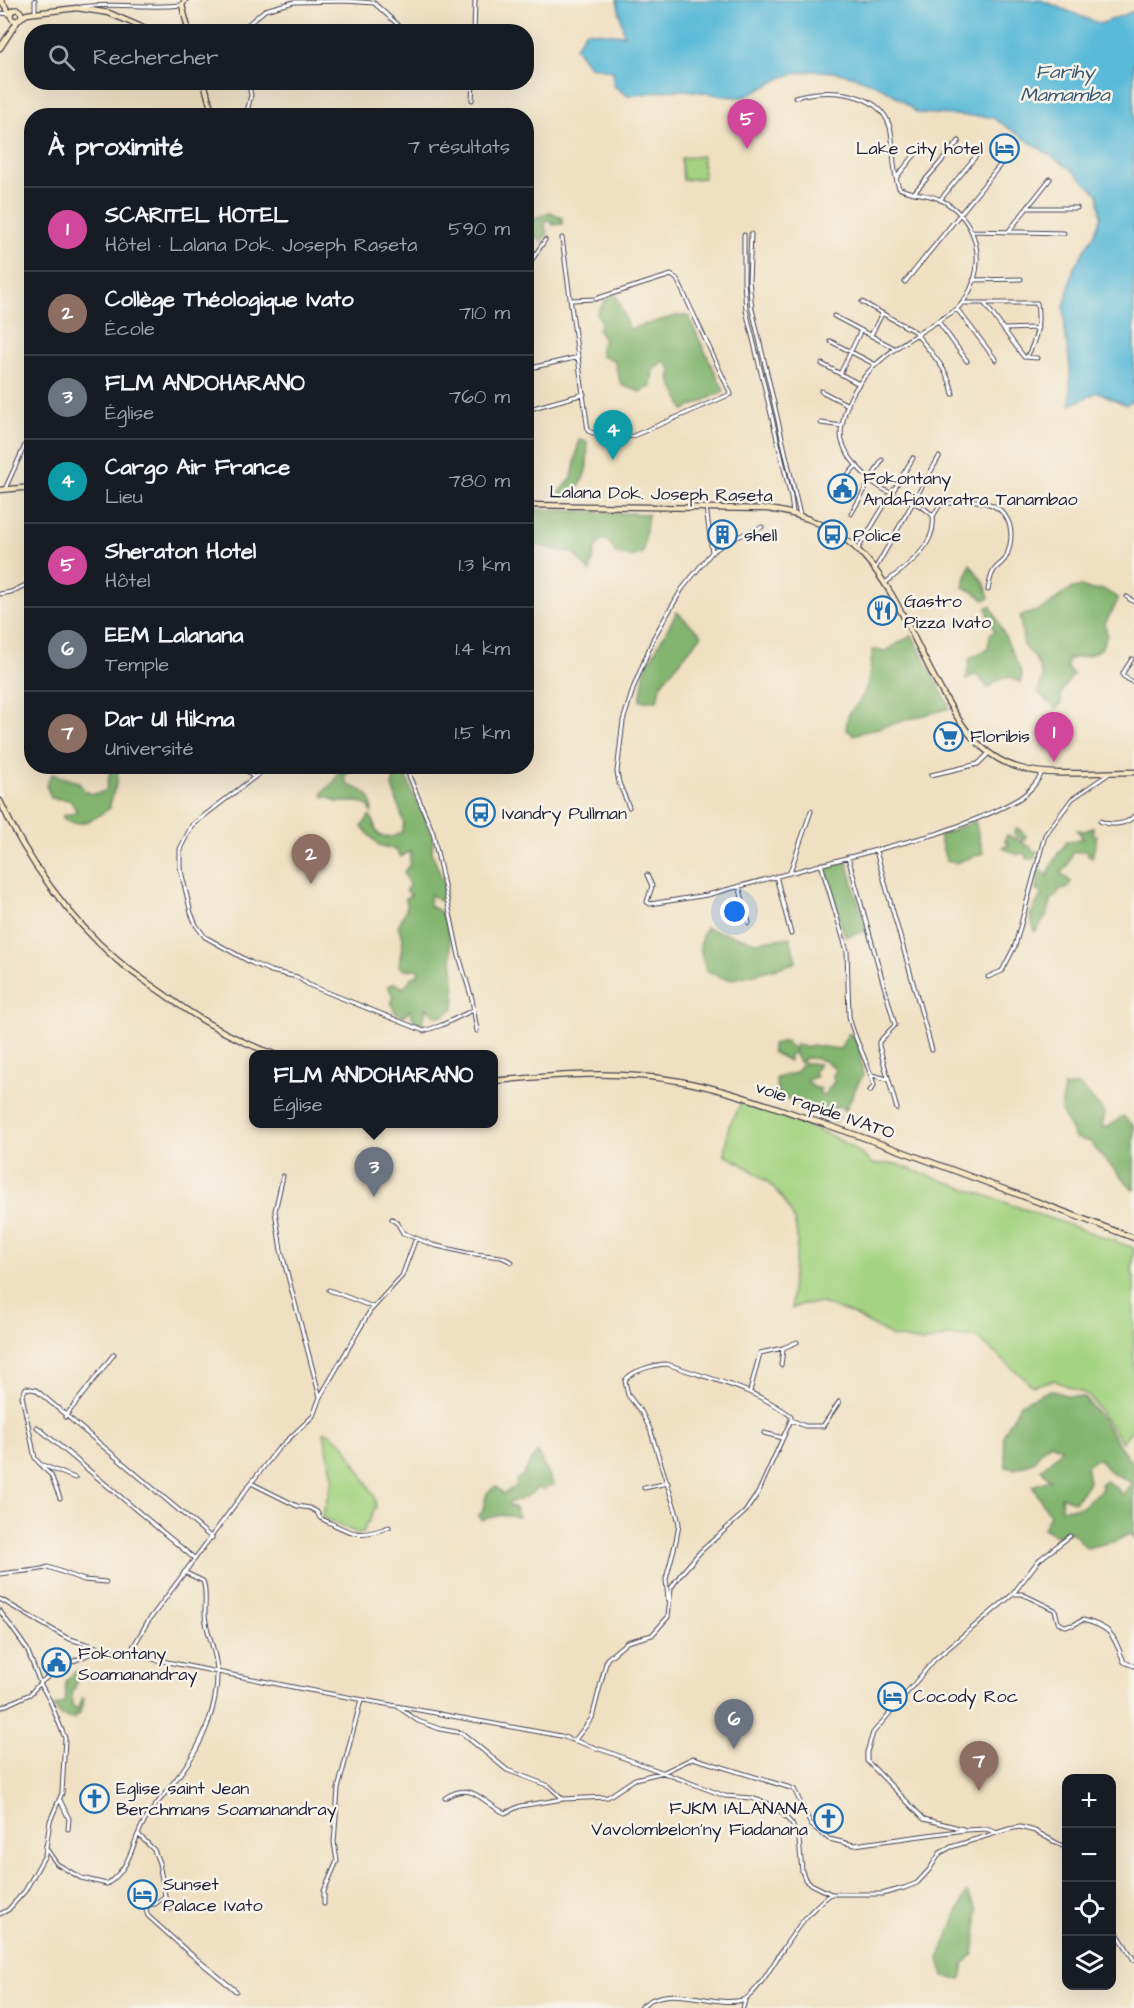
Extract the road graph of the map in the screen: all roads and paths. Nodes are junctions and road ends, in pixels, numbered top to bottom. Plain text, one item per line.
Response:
1 (1, 0) edge
2 (34, 0) edge
3 (171, 0) edge
4 (475, 0) edge
5 (184, 2) edge
6 (374, 2) edge
7 (173, 6) junction
8 (77, 8) junction
9 (17, 11) junction
10 (0, 13) edge
11 (35, 13) junction
12 (27, 14) junction
13 (11, 17) junction
14 (19, 19) junction
15 (135, 24) edge
16 (188, 24) edge
17 (248, 24) edge
18 (397, 24) edge
19 (474, 24) edge
20 (11, 30) junction
21 (0, 48) edge
22 (206, 90) edge
23 (249, 90) edge
24 (473, 90) edge
25 (795, 97) dead end
26 (472, 100) dead end
27 (211, 108) edge
28 (248, 108) edge
29 (959, 141) dead end
30 (981, 150) dead end
31 (925, 151) dead end
32 (1005, 159) dead end
33 (896, 178) junction
34 (1050, 179) dead end
35 (914, 193) junction
36 (940, 200) junction
37 (1027, 208) junction
38 (1077, 208) dead end
39 (959, 215) junction
40 (972, 231) junction
41 (1008, 232) junction
42 (1064, 232) dead end
43 (751, 234) dead end
44 (744, 235) dead end
45 (562, 238) dead end
46 (545, 240) dead end
47 (534, 257) edge
48 (1021, 279) dead end
49 (973, 280) junction
50 (906, 282) dead end
51 (571, 300) junction
52 (862, 302) dead end
53 (964, 303) junction
54 (984, 303) junction
55 (957, 309) junction
56 (882, 314) junction
57 (834, 316) dead end
58 (938, 321) junction
59 (1038, 328) junction
60 (1004, 329) junction
61 (861, 330) junction
62 (918, 334) junction
63 (871, 335) junction
64 (830, 341) dead end
65 (896, 349) junction
66 (850, 352) junction
67 (579, 357) junction
68 (1027, 357) junction
69 (1037, 358) dead end
70 (996, 360) dead end
71 (967, 361) dead end
72 (822, 364) dead end
73 (876, 365) junction
74 (534, 367) edge
75 (840, 374) junction
76 (859, 384) junction
77 (821, 391) dead end
78 (584, 394) junction
79 (953, 394) dead end
80 (848, 405) junction
81 (534, 408) edge
82 (821, 423) dead end
83 (842, 426) junction
84 (24, 446) edge
85 (939, 457) dead end
86 (913, 458) dead end
87 (882, 460) dead end
88 (857, 465) junction
89 (871, 480) junction
90 (840, 482) dead end
91 (24, 488) edge
92 (2, 489) edge
93 (890, 494) junction
94 (913, 503) junction
95 (534, 505) edge
96 (706, 507) junction
97 (793, 513) junction
98 (851, 514) dead end
99 (800, 515) junction
100 (933, 516) junction
101 (762, 528) dead end
102 (858, 549) junction
103 (712, 552) junction
104 (875, 569) junction
105 (885, 583) junction
106 (24, 586) edge
107 (988, 590) dead end
108 (0, 594) edge
109 (1127, 597) dead end
110 (1134, 602) edge
111 (1132, 659) dead end
112 (1134, 683) edge
113 (990, 753) junction
114 (1042, 772) junction
115 (1111, 772) junction
116 (1134, 772) edge
117 (250, 774) edge
118 (259, 774) edge
119 (409, 774) edge
120 (931, 775) dead end
121 (254, 778) junction
122 (0, 801) edge
123 (629, 807) dead end
124 (811, 811) dead end
125 (1134, 816) edge
126 (1100, 820) dead end
127 (876, 850) junction
128 (848, 857) junction
129 (821, 864) junction
130 (790, 872) junction
131 (647, 875) dead end
132 (776, 876) junction
133 (739, 886) junction
134 (749, 923) dead end
135 (791, 934) dead end
136 (988, 977) dead end
137 (473, 1010) junction
138 (477, 1031) dead end
139 (265, 1050) edge
140 (932, 1050) dead end
141 (872, 1075) junction
142 (889, 1079) junction
143 (498, 1081) edge
144 (870, 1091) dead end
145 (897, 1109) dead end
146 (283, 1176) dead end
147 (392, 1219) dead end
148 (416, 1238) junction
149 (1134, 1238) edge
150 (512, 1262) dead end
151 (329, 1290) dead end
152 (373, 1306) junction
153 (797, 1342) dead end
154 (783, 1348) junction
155 (114, 1354) dead end
156 (781, 1365) dead end
157 (750, 1391) junction
158 (320, 1397) junction
159 (839, 1402) dead end
160 (66, 1417) junction
161 (791, 1420) junction
162 (37, 1427) dead end
163 (764, 1433) dead end
164 (783, 1438) junction
165 (40, 1464) junction
166 (75, 1478) dead end
167 (251, 1483) junction
168 (668, 1483) junction
169 (644, 1488) dead end
170 (60, 1498) dead end
171 (389, 1527) dead end
172 (1070, 1536) dead end
173 (212, 1538) junction
174 (195, 1558) junction
175 (184, 1572) junction
176 (0, 1574) edge
177 (106, 1582) dead end
178 (1012, 1594) junction
179 (0, 1599) edge
180 (668, 1599) junction
181 (0, 1611) edge
182 (102, 1649) junction
183 (129, 1654) junction
184 (1134, 1666) edge
185 (217, 1671) junction
186 (40, 1683) junction
187 (361, 1699) junction
188 (395, 1705) junction
189 (0, 1708) edge
190 (574, 1740) junction
191 (664, 1772) junction
192 (445, 1798) dead end
193 (563, 1799) junction
194 (60, 1800) junction
195 (68, 1828) dead end
196 (965, 1830) junction
197 (996, 1833) junction
198 (139, 1835) junction
199 (1062, 1846) edge
200 (45, 1847) junction
201 (831, 1894) junction
202 (165, 1896) junction
203 (324, 1904) dead end
204 (171, 1909) dead end
205 (0, 1914) edge
206 (1116, 1931) edge
207 (1134, 1960) edge
208 (236, 1991) dead end
209 (745, 2000) junction
210 (640, 2008) edge
211 (743, 2008) edge

1 - 9 main road
1 - 13 main road
2 - 11 street
3 - 7 street
4 - 19 street
5 - 7 street
5 - 16 main road
6 - 17 street
6 - 18 street
7 - 8 street
8 - 11 main road
8 - 15 main road
9 - 12 main road
9 - 13 main road
9 - 14 main road
10 - 13 street
11 - 12 main road
12 - 14 main road
13 - 14 main road
13 - 20 main road
14 - 20 main road
20 - 21 main road
22 - 27 main road
23 - 28 street
24 - 26 street
25 - 33 street
29 - 35 street
30 - 36 street
31 - 33 street
32 - 39 street
33 - 35 street
34 - 37 street
35 - 36 street
36 - 39 street
37 - 38 street
37 - 41 street
39 - 40 street
39 - 50 street
40 - 41 street
40 - 49 street
41 - 42 street
43 - 99 street
44 - 97 street
45 - 51 street
46 - 47 street
48 - 49 street
49 - 53 street
51 - 67 street
51 - 78 street
52 - 56 street
53 - 54 street
53 - 55 street
54 - 59 street
54 - 60 street
55 - 58 street
55 - 70 street
56 - 62 street
56 - 63 street
57 - 61 street
58 - 62 street
58 - 71 street
59 - 60 street
59 - 68 street
60 - 68 street
61 - 63 street
61 - 66 street
62 - 65 street
62 - 79 street
63 - 65 street
64 - 66 street
65 - 73 street
66 - 73 street
66 - 75 street
67 - 74 street
67 - 78 street
68 - 69 street
72 - 75 street
73 - 76 street
75 - 76 street
76 - 80 street
77 - 80 street
78 - 81 street
80 - 83 street
82 - 83 street
83 - 88 street
84 - 92 street
85 - 94 street
86 - 93 street
87 - 89 street
88 - 89 street
88 - 90 street
89 - 93 street
89 - 98 street
91 - 92 main road
93 - 94 street
93 - 102 street
94 - 100 street
94 - 104 street
95 - 96 main road, Lalana Dok. Joseph Raseta
96 - 97 main road, Lalana Dok. Joseph Raseta
96 - 103 street
97 - 99 main road, Lalana Dok. Joseph Raseta
99 - 102 main road, Lalana Dok. Joseph Raseta
100 - 105 street
100 - 107 street
101 - 103 street
102 - 104 main road, Lalana Dok. Joseph Raseta
103 - 123 street
104 - 105 main road, Lalana Dok. Joseph Raseta
105 - 113 main road, Lalana Dok. Joseph Raseta
106 - 108 street
109 - 110 street
111 - 112 street
113 - 114 main road, Lalana Dok. Joseph Raseta
113 - 120 street
114 - 115 main road, Lalana Dok. Joseph Raseta
114 - 127 street
115 - 116 main road, Lalana Dok. Joseph Raseta
115 - 136 street
117 - 121 street
118 - 121 street
119 - 137 street
121 - 137 street
122 - 139 main road
124 - 130 street
125 - 126 street
127 - 128 street
127 - 140 street
128 - 129 street
128 - 142 street
129 - 130 street
129 - 141 street
130 - 132 street
131 - 133 street
132 - 133 street
132 - 135 street
133 - 134 street
137 - 138 street
141 - 142 street
141 - 144 street
142 - 145 street
143 - 149 main road, voie rapide IVATO
146 - 158 street
147 - 148 street
148 - 150 street
148 - 152 street
151 - 152 street
152 - 158 street
153 - 154 street
154 - 156 street
154 - 157 street
155 - 160 street
157 - 161 street
157 - 168 street
158 - 167 street
159 - 161 street
160 - 165 street
160 - 173 street
161 - 164 street
162 - 174 street
163 - 164 street
164 - 180 street
165 - 166 street
165 - 170 street
167 - 171 street
167 - 173 street
168 - 169 street
168 - 180 street
172 - 178 street
173 - 174 street
174 - 175 street
175 - 183 street
175 - 185 street
176 - 177 street
178 - 184 street
178 - 196 street
179 - 182 street
180 - 190 street
181 - 186 street
182 - 183 street
182 - 186 street
183 - 185 street
185 - 187 street
185 - 198 street
186 - 189 street
186 - 194 street
187 - 188 street
187 - 203 street
188 - 190 street
188 - 193 street
190 - 191 street
191 - 193 street
191 - 196 street
191 - 201 street
192 - 193 street
194 - 195 street
194 - 200 street
196 - 197 street
197 - 199 street
197 - 201 street
198 - 200 street
198 - 202 street
200 - 205 street
201 - 209 street
202 - 204 street
202 - 208 street
206 - 207 street
209 - 210 street
209 - 211 street

